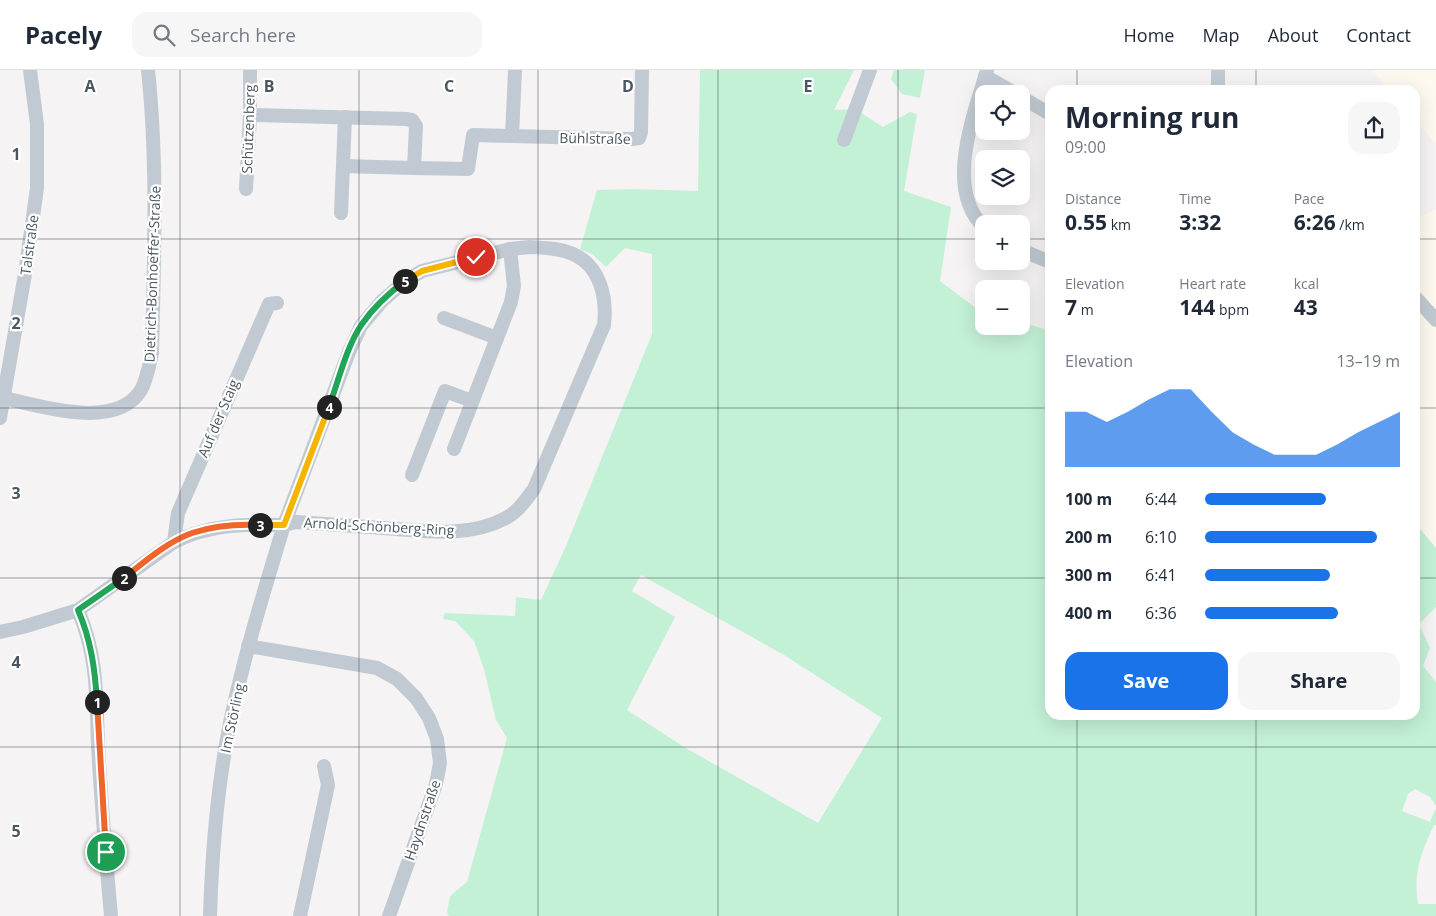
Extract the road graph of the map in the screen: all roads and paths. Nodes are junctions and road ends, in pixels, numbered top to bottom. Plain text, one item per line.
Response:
1 (30, 70) edge
2 (148, 70) edge
3 (250, 70) edge
4 (515, 70) edge
5 (642, 70) edge
6 (870, 70) edge
7 (1218, 70) edge
8 (986, 73) edge
9 (1003, 85) edge
10 (1218, 85) edge
11 (1030, 102) edge
12 (1045, 111) edge
13 (250, 115) junction
14 (345, 117) junction
15 (512, 136) junction
16 (844, 140) dead end
17 (343, 166) junction
18 (414, 168) junction
19 (246, 188) dead end
20 (340, 213) dead end
21 (975, 216) edge
22 (510, 249) junction
23 (1030, 254) edge
24 (1045, 260) edge
25 (1420, 302) edge
26 (277, 303) dead end
27 (444, 318) dead end
28 (1436, 320) edge
29 (497, 338) junction
30 (4, 398) junction
31 (472, 401) junction
32 (0, 418) edge
33 (454, 448) dead end
34 (412, 475) dead end
35 (284, 525) junction
36 (174, 542) junction
37 (78, 610) junction
38 (0, 632) edge
39 (248, 646) junction
40 (324, 766) dead end
41 (111, 916) edge
42 (210, 916) edge
43 (300, 916) edge
44 (389, 916) edge

1 - 30 street, Talstraße
2 - 30 street, Dietrich-Bonhoeffer-Straße
3 - 13 street, Schützenberg
4 - 15 street
5 - 15 street, Bühlstraße
6 - 16 street
7 - 10 street
8 - 9 street
8 - 21 street
11 - 12 street
13 - 14 street
13 - 19 street, Schützenberg
14 - 17 street
14 - 18 street
15 - 18 street, Bühlstraße
17 - 18 street
17 - 20 street
22 - 29 street
22 - 35 street, Arnold-Schönberg-Ring
22 - 35 street, Arnold-Schönberg-Ring
23 - 24 street
25 - 28 street
26 - 36 street, Auf der Staig
27 - 29 street
29 - 31 street
30 - 32 street, Talstraße
31 - 33 street
31 - 34 street
35 - 36 street
35 - 39 street, Im Störling
36 - 37 street
37 - 38 street
37 - 41 street
39 - 42 street, Im Störling
39 - 44 street, Haydnstraße
40 - 43 street

